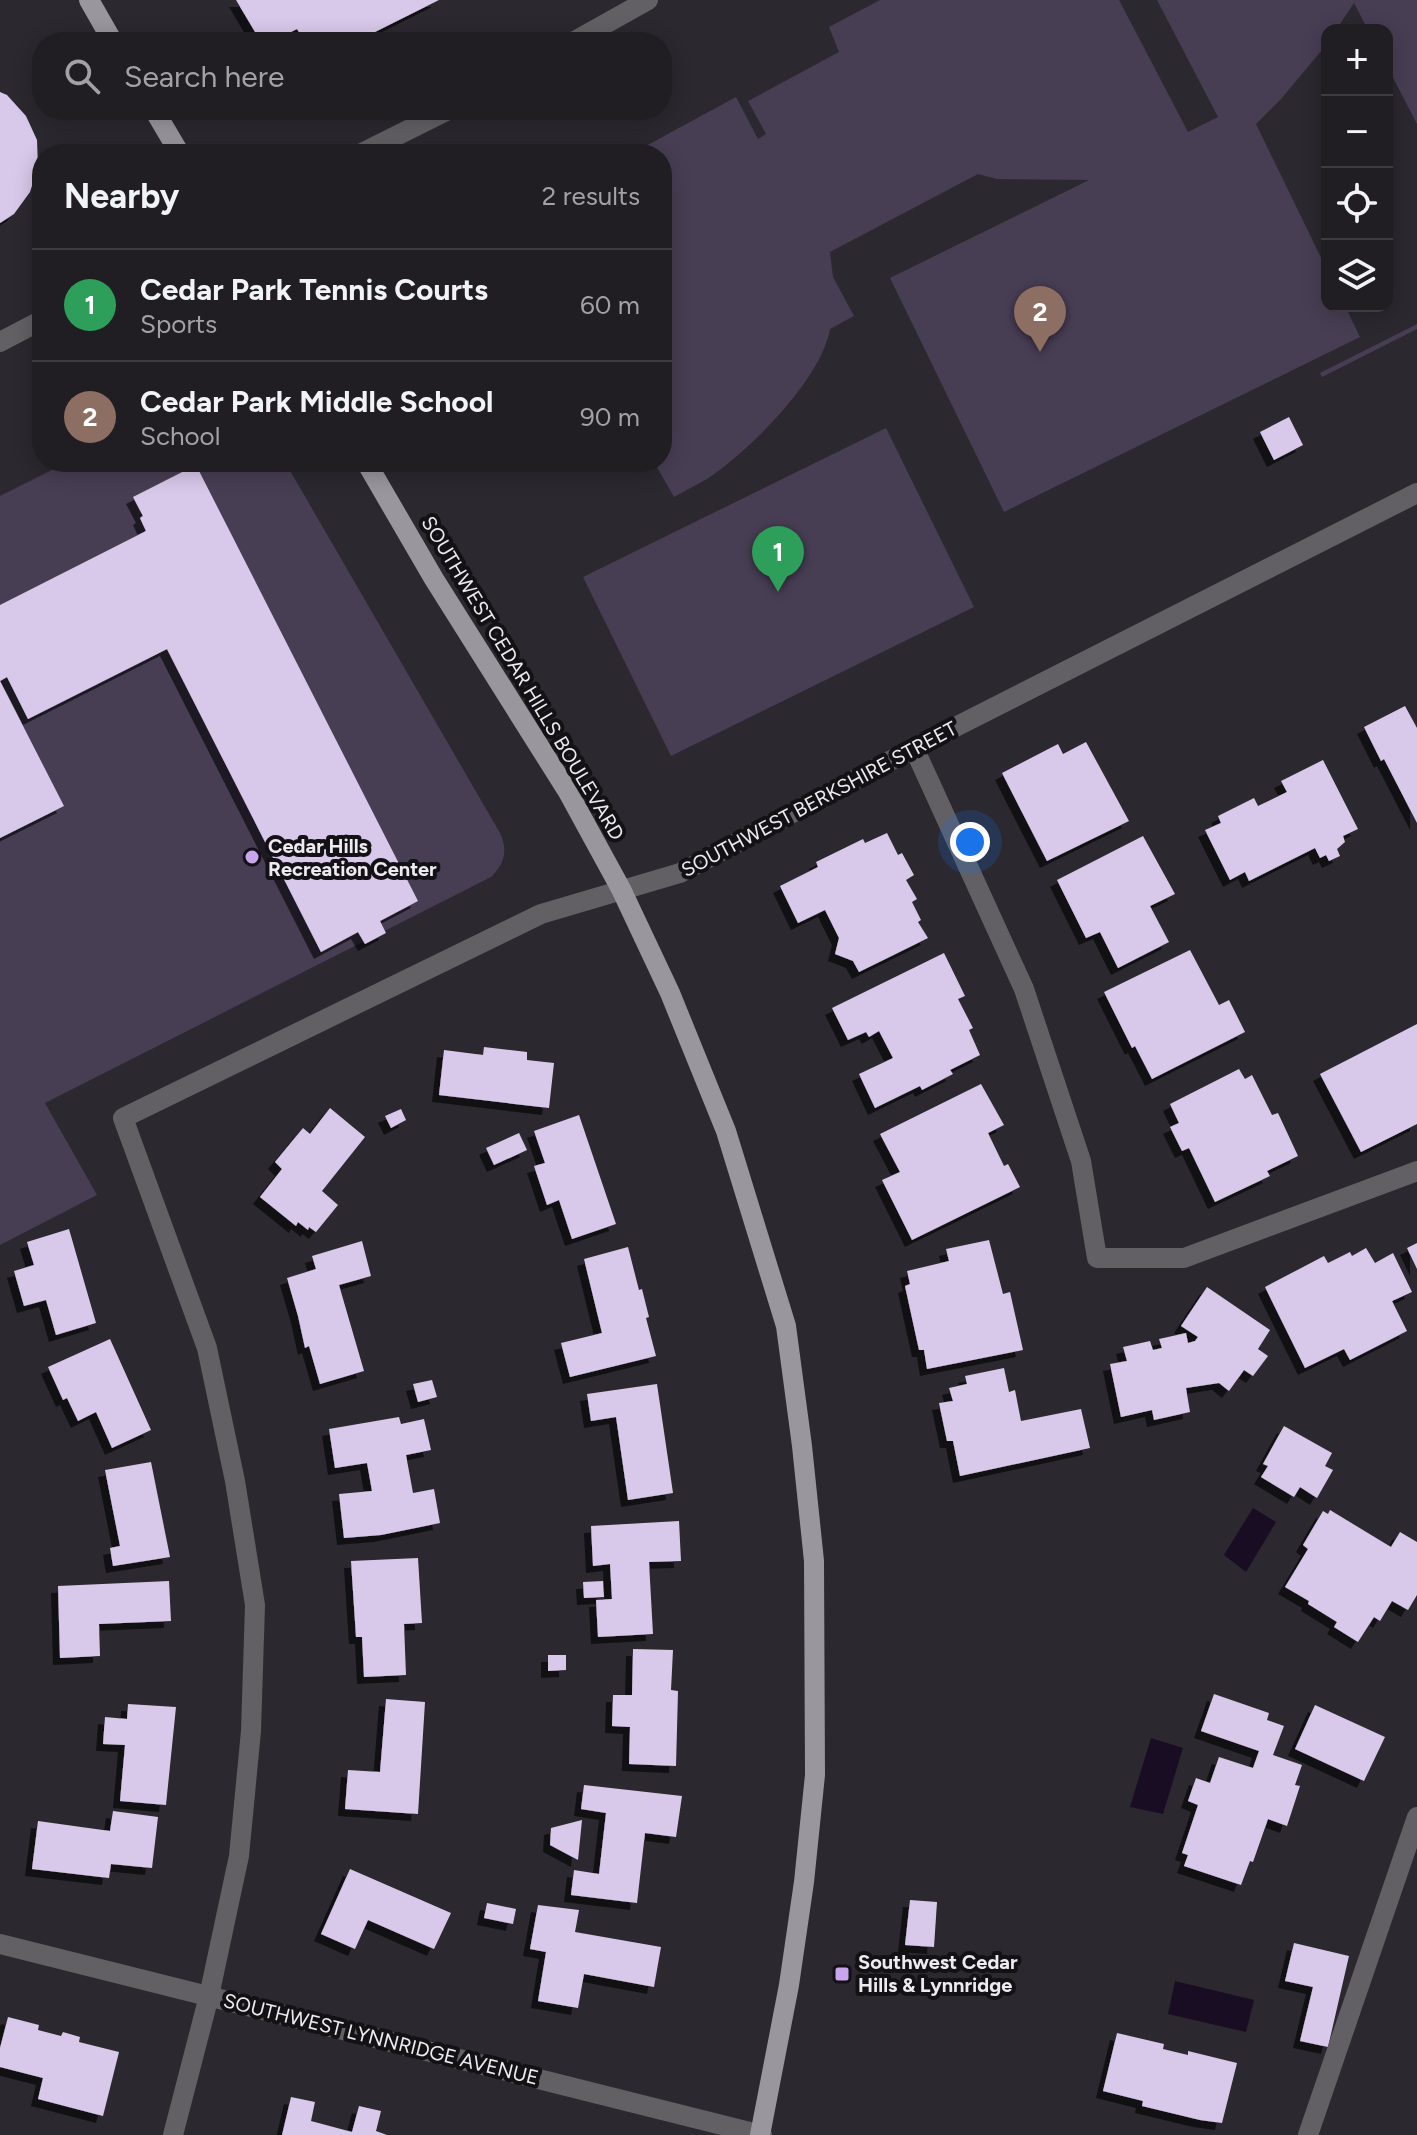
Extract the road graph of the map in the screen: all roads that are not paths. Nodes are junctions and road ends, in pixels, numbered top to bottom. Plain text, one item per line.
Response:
1 (89, 0) edge
2 (648, 0) edge
3 (107, 32) edge
4 (591, 32) edge
5 (160, 120) edge
6 (428, 120) edge
7 (174, 144) edge
8 (380, 144) edge
9 (32, 325) edge
10 (0, 342) edge
11 (372, 472) edge
12 (1417, 493) edge
13 (914, 748) junction
14 (621, 889) junction
15 (1417, 1171) edge
16 (1417, 1817) edge
17 (0, 1944) edge
18 (209, 1996) junction
19 (173, 2135) edge
20 (761, 2135) edge
21 (1308, 2135) edge

1 - 3 main road
2 - 4 street
5 - 7 main road
6 - 8 street
9 - 10 street
11 - 14 main road, SOUTHWEST CEDAR HILLS BOULEVARD
12 - 13 street, SOUTHWEST BERKSHIRE STREET
13 - 14 street, SOUTHWEST BERKSHIRE STREET
13 - 15 street
14 - 18 street, SOUTHWEST BERKSHIRE STREET
14 - 20 main road, SOUTHWEST CEDAR HILLS BOULEVARD
16 - 21 street
17 - 18 street, SOUTHWEST LYNNRIDGE AVENUE
18 - 19 street
18 - 20 street, SOUTHWEST LYNNRIDGE AVENUE

